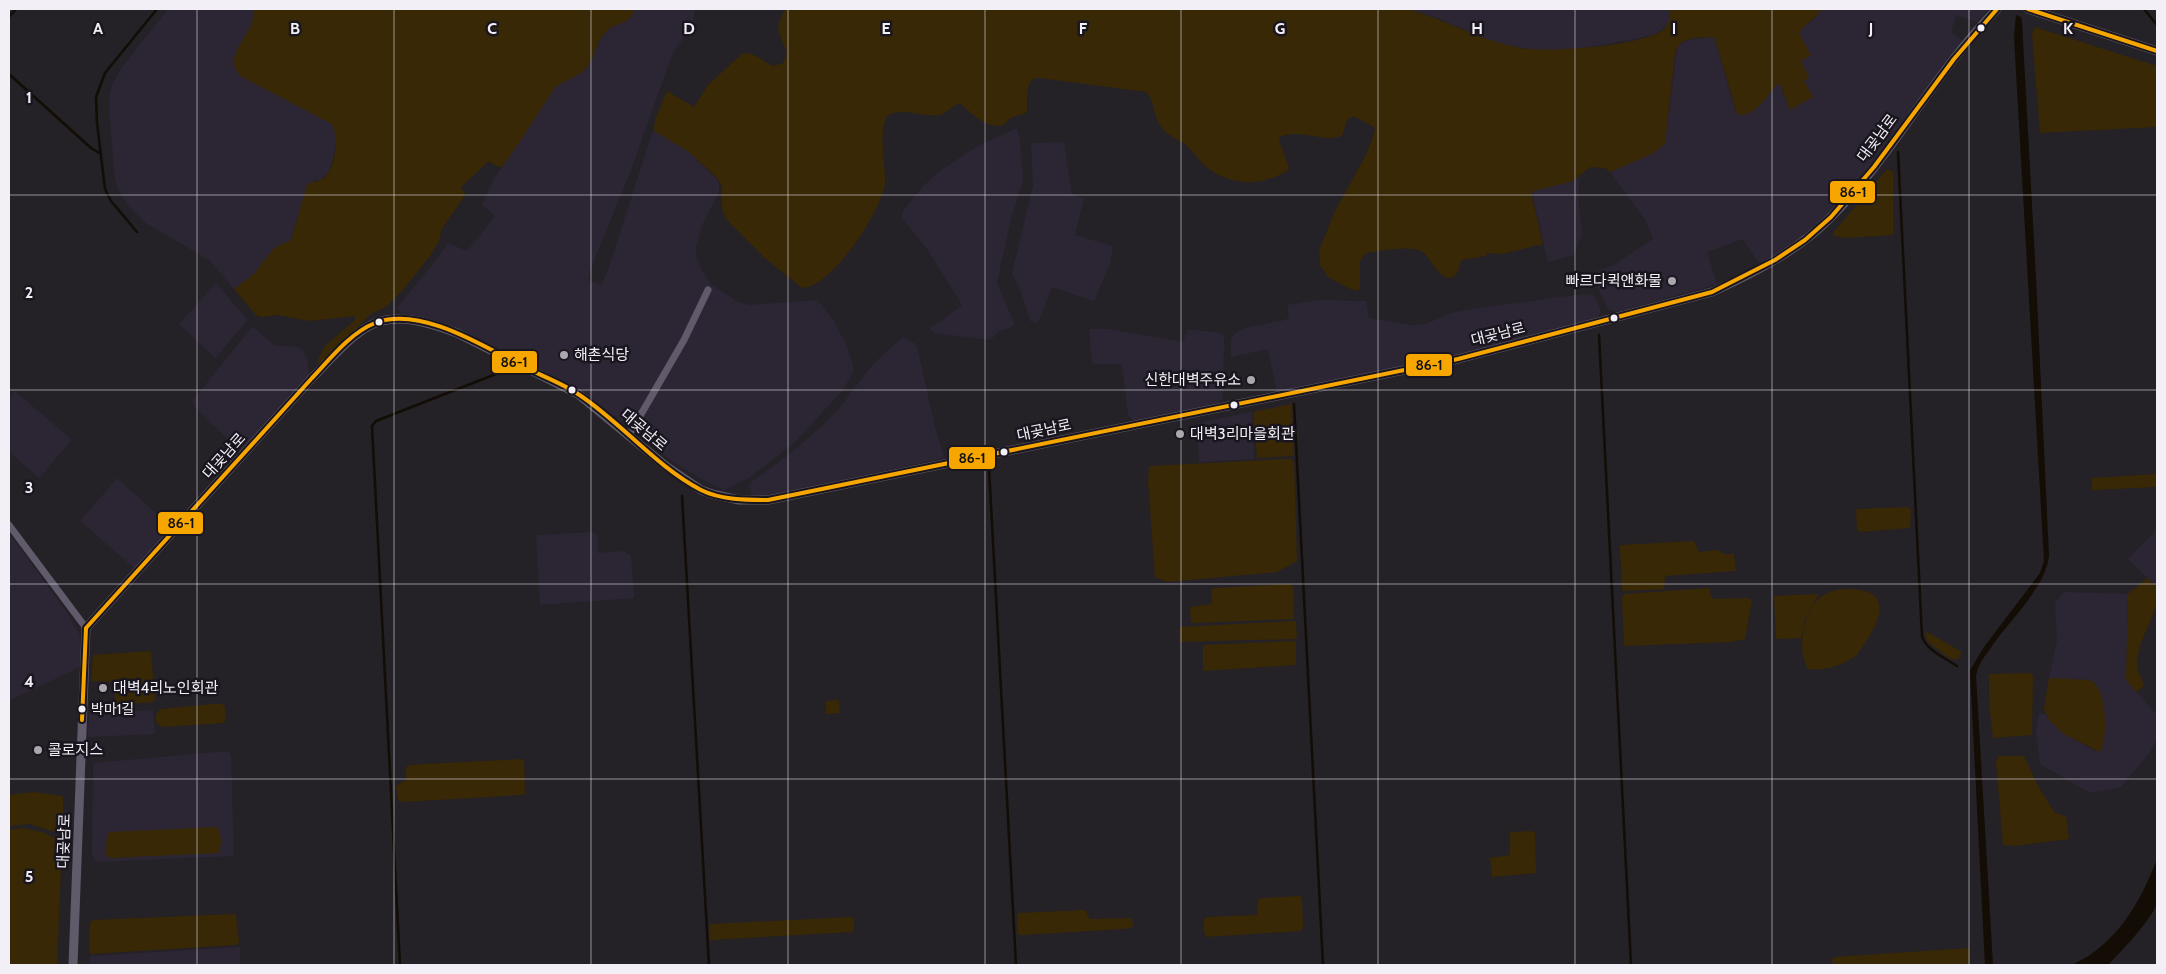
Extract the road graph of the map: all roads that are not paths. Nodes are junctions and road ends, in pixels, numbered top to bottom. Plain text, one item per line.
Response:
1 (1997, 9) edge
2 (2028, 9) edge
3 (2157, 52) edge
4 (708, 290) dead end
5 (629, 435) junction
6 (9, 525) edge
7 (86, 628) junction
8 (73, 965) edge

1 - 5 street, 대곶남로
2 - 3 street
4 - 5 street
5 - 7 street, 대곶남로
6 - 7 street
7 - 8 street, 대곶남로

